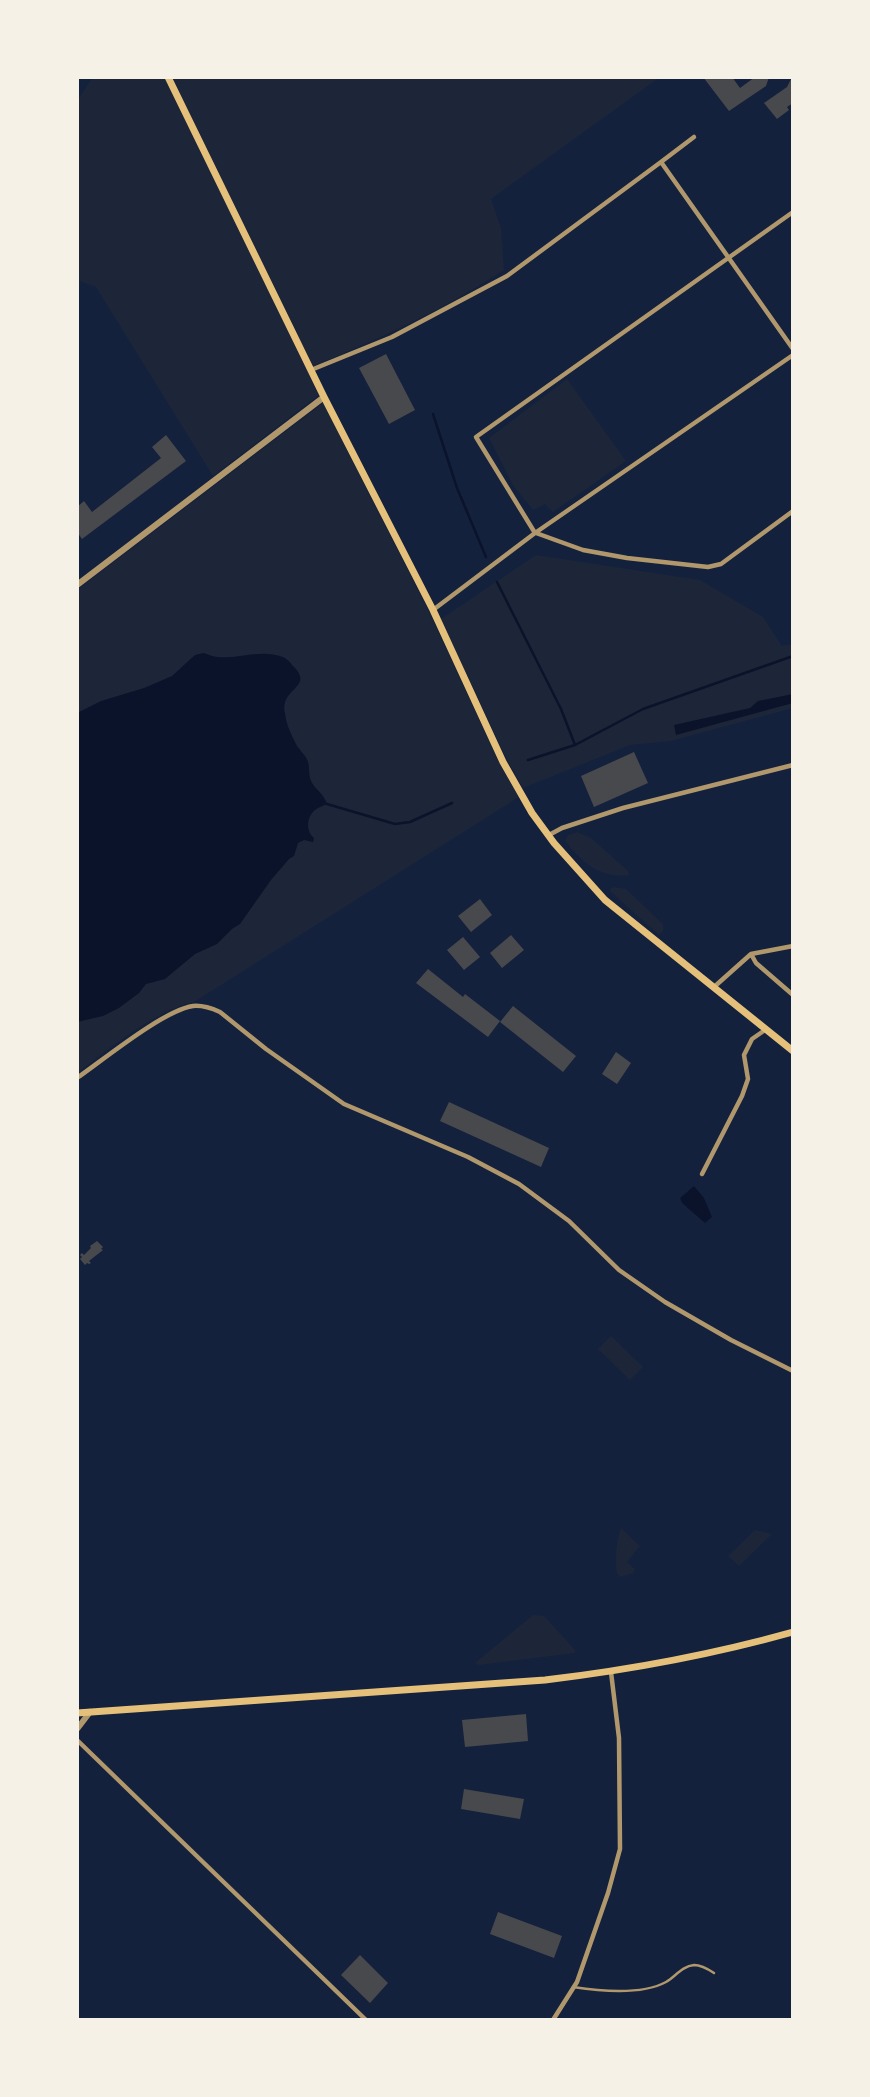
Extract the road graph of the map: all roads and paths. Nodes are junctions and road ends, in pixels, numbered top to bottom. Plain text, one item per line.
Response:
1 (168, 77) edge
2 (694, 137) dead end
3 (662, 162) junction
4 (793, 212) edge
5 (728, 258) junction
6 (793, 349) edge
7 (793, 355) edge
8 (311, 370) junction
9 (324, 397) junction
10 (793, 511) edge
11 (535, 533) junction
12 (77, 585) edge
13 (433, 610) junction
14 (793, 765) edge
15 (549, 835) junction
16 (793, 946) edge
17 (751, 954) junction
18 (714, 988) junction
19 (793, 995) edge
20 (765, 1030) junction
21 (793, 1051) edge
22 (77, 1078) edge
23 (702, 1174) dead end
24 (793, 1371) edge
25 (793, 1632) edge
26 (611, 1672) junction
27 (90, 1712) junction
28 (77, 1713) edge
29 (77, 1729) edge
30 (77, 1740) edge
31 (714, 1973) dead end
32 (573, 1987) junction
33 (366, 2020) edge
34 (553, 2020) edge

1 - 8 main road
2 - 3 street
3 - 5 street
3 - 8 street
4 - 5 street
5 - 6 street
5 - 11 street
7 - 11 street
8 - 9 main road
9 - 12 street
9 - 13 main road
10 - 11 street
11 - 13 street
13 - 15 main road
14 - 15 street
15 - 18 main road
16 - 17 street
17 - 18 street
17 - 19 street
18 - 20 main road
20 - 21 main road
20 - 23 street
22 - 24 street
25 - 26 main road
26 - 27 main road
26 - 32 street
27 - 28 main road
27 - 29 street
30 - 33 street
31 - 32 lane
32 - 34 street

